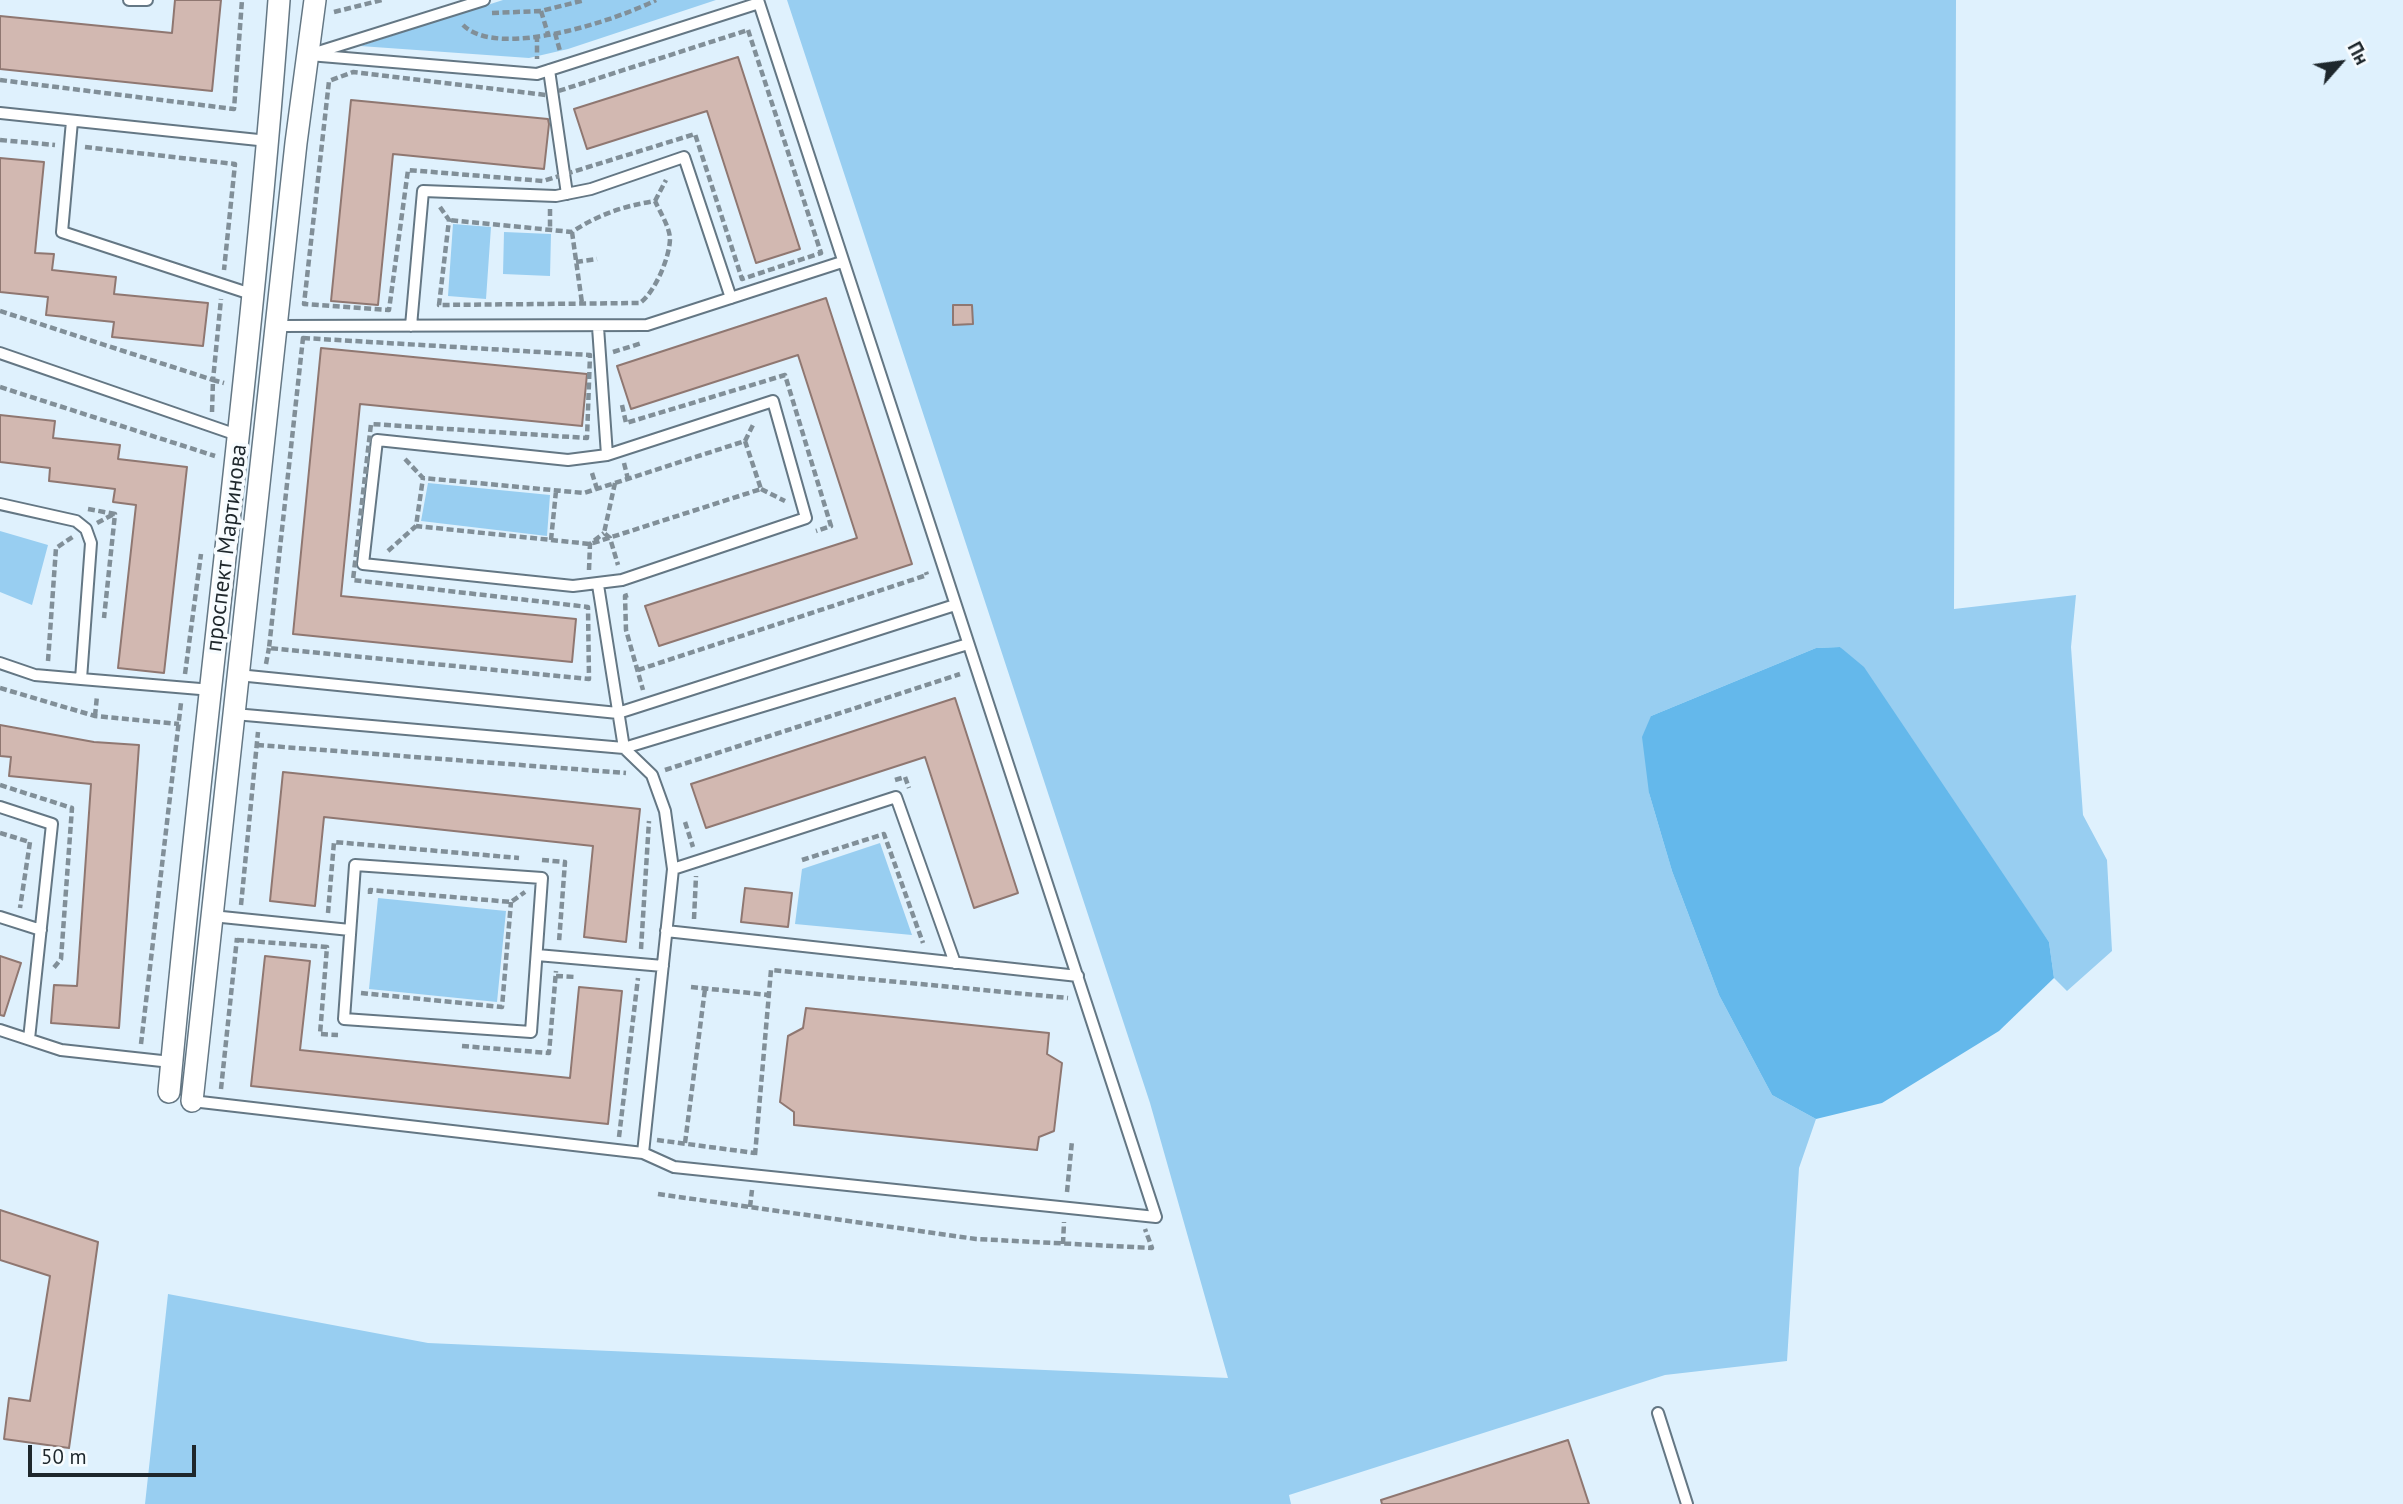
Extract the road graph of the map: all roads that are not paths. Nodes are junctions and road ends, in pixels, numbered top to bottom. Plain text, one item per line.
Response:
1 (129, 0) edge
2 (147, 0) edge
3 (279, 0) edge
4 (484, 0) edge
5 (759, 1) edge
6 (325, 4) edge
7 (309, 55) junction
8 (549, 70) junction
9 (0, 113) edge
10 (72, 121) junction
11 (268, 141) junction
12 (296, 143) junction
13 (567, 194) junction
14 (842, 262) junction
15 (254, 295) junction
16 (731, 298) junction
17 (278, 326) junction
18 (411, 326) junction
19 (598, 327) junction
20 (0, 353) edge
21 (240, 436) junction
22 (265, 444) junction
23 (607, 455) junction
24 (0, 504) edge
25 (593, 585) junction
26 (955, 605) junction
27 (968, 644) junction
28 (0, 663) edge
29 (81, 679) junction
30 (212, 690) junction
31 (236, 694) junction
32 (618, 713) junction
33 (624, 748) junction
34 (0, 807) edge
35 (673, 869) junction
36 (212, 916) junction
37 (0, 917) edge
38 (41, 930) junction
39 (350, 930) junction
40 (666, 931) junction
41 (537, 955) junction
42 (955, 963) junction
43 (663, 966) junction
44 (1078, 976) junction
45 (0, 1030) edge
46 (29, 1040) junction
47 (171, 1062) junction
48 (169, 1092) dead end
49 (192, 1101) joint
50 (643, 1153) junction
51 (1658, 1413) dead end
52 (1687, 1504) edge

1 - 2 lane
3 - 11 street, проспект Мартинова
4 - 7 lane
5 - 8 lane
5 - 14 lane
6 - 7 street, проспект Мартинова
7 - 8 lane
7 - 12 street, проспект Мартинова
8 - 13 lane
9 - 10 lane
10 - 11 lane
10 - 15 lane
11 - 12 street
11 - 15 street, проспект Мартинова
12 - 17 street, проспект Мартинова
13 - 16 lane
13 - 18 lane
14 - 16 lane
14 - 26 lane
15 - 21 street, проспект Мартинова
16 - 19 lane
17 - 18 lane
17 - 22 street, проспект Мартинова
18 - 19 lane
19 - 23 lane
20 - 21 lane
21 - 22 street
21 - 30 street, проспект Мартинова
22 - 31 street, проспект Мартинова
23 - 25 lane
23 - 25 lane
24 - 29 lane
25 - 32 lane
26 - 27 lane
26 - 32 lane
27 - 33 lane
27 - 44 lane
28 - 29 lane
29 - 30 lane
30 - 31 street
30 - 47 street, проспект Мартинова
31 - 32 lane
31 - 33 lane
31 - 36 street, проспект Мартинова
32 - 33 lane
33 - 35 lane
34 - 38 lane
35 - 40 lane
35 - 42 lane
36 - 39 lane
36 - 49 street, проспект Мартинова
37 - 38 lane
38 - 46 lane
39 - 41 lane
39 - 41 lane
40 - 42 lane
40 - 43 lane
41 - 43 lane
42 - 44 lane
43 - 50 lane
44 - 50 lane
45 - 46 lane
46 - 47 lane
47 - 48 street, проспект Мартинова
49 - 50 lane
51 - 52 lane

